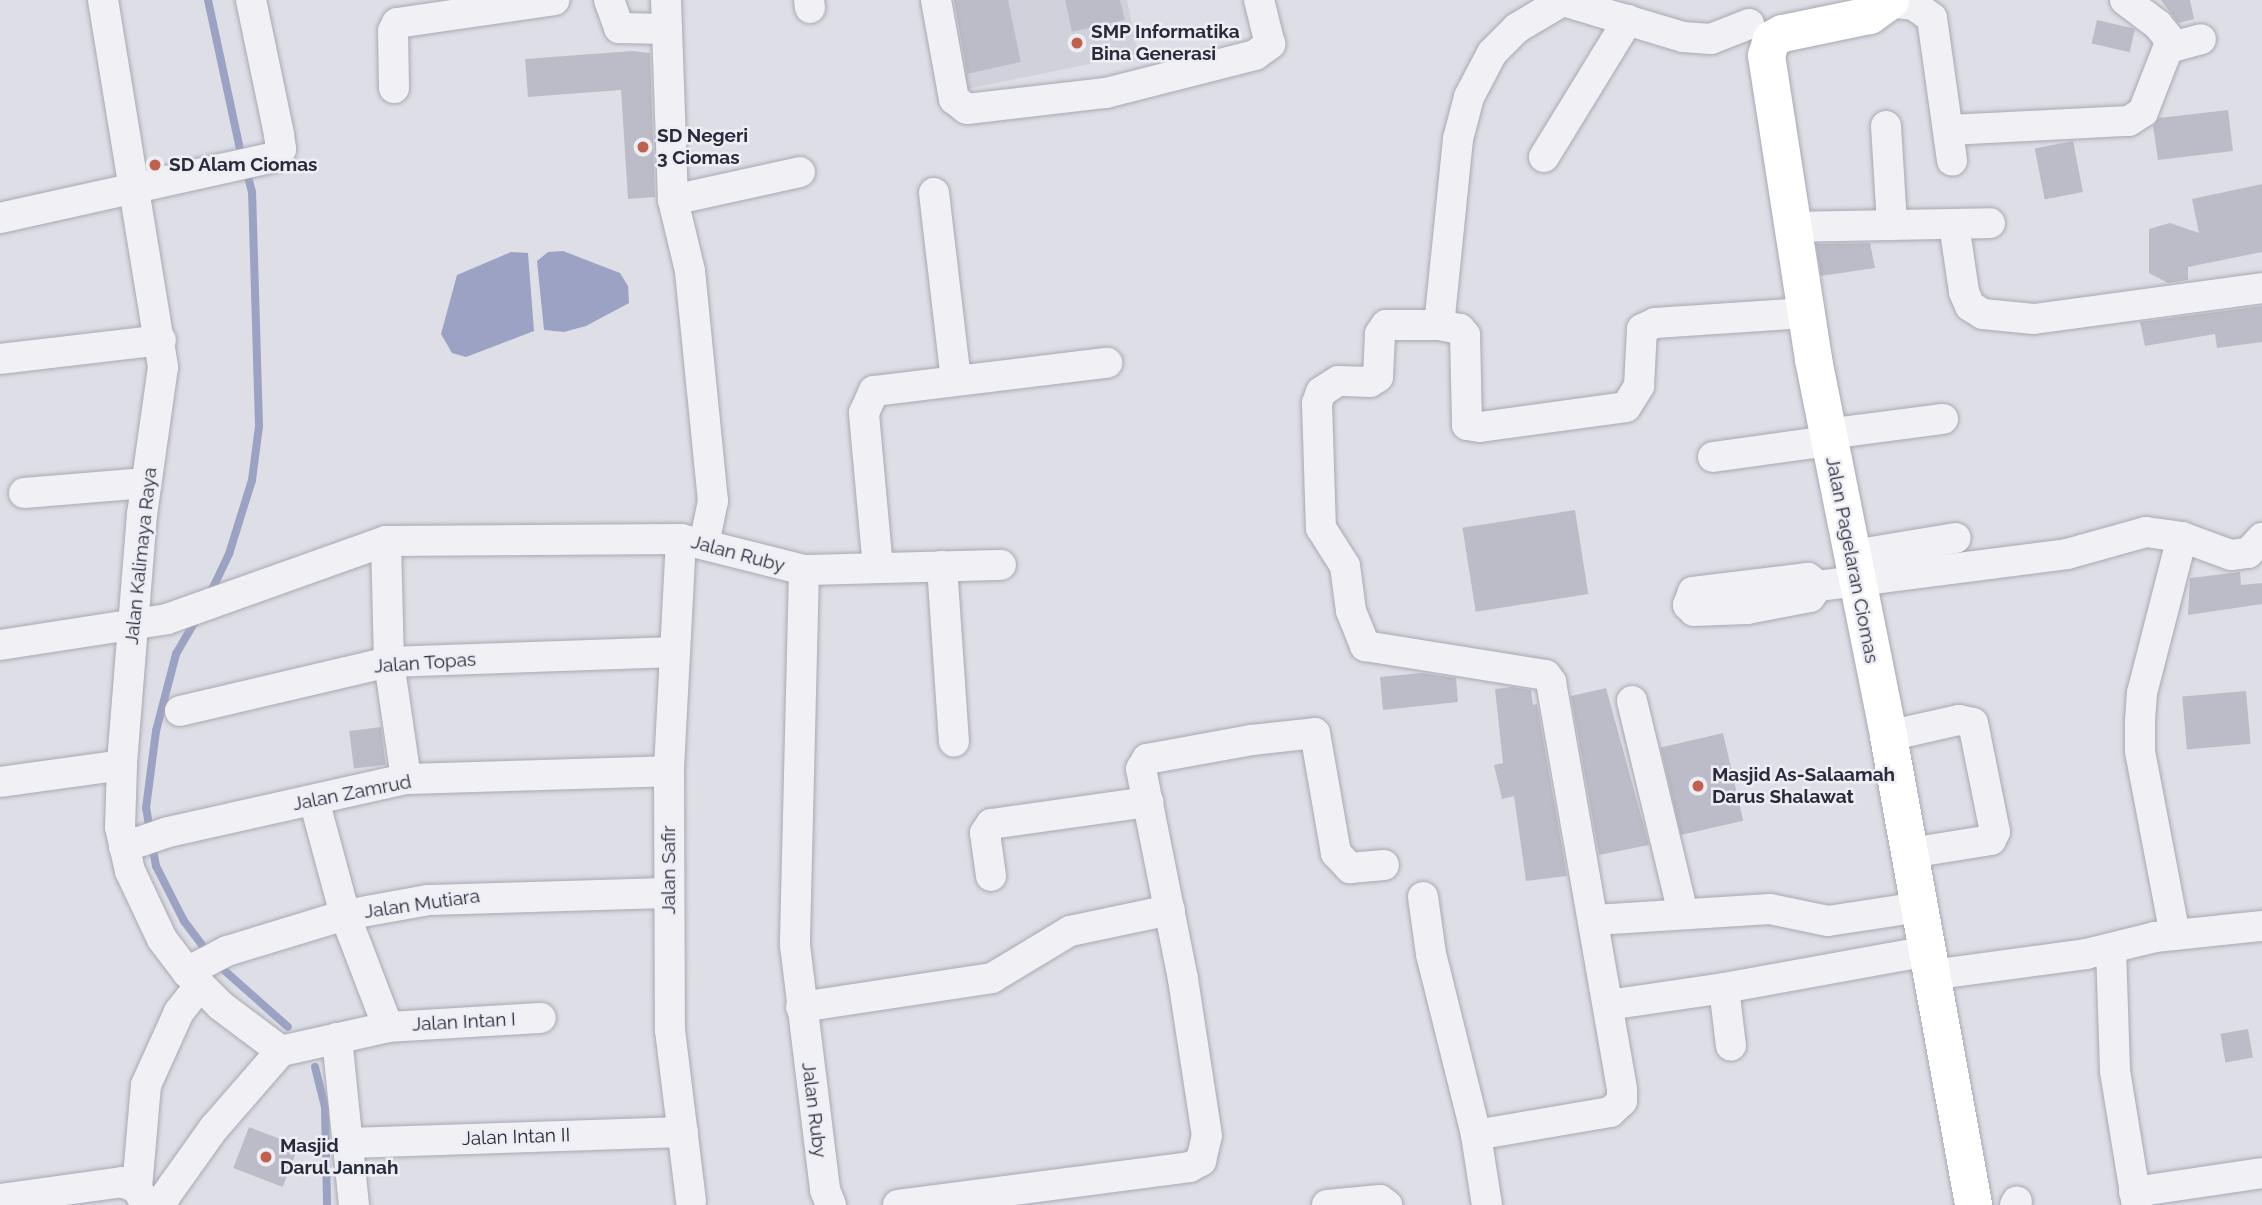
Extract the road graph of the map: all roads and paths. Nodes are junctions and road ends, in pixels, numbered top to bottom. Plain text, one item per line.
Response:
1 (103, 0) edge
2 (251, 0) edge
3 (554, 0) edge
4 (609, 0) edge
5 (936, 0) edge
6 (1259, 0) edge
7 (2125, 0) edge
8 (1563, 1) edge
9 (1889, 1) edge
10 (1831, 10) edge
11 (666, 14) edge
12 (1628, 20) junction
13 (1755, 21) edge
14 (394, 88) dead end
15 (1886, 126) dead end
16 (1950, 130) junction
17 (1544, 157) dead end
18 (1952, 161) dead end
19 (800, 172) dead end
20 (133, 188) junction
21 (934, 193) dead end
22 (673, 200) junction
23 (0, 218) edge
24 (1990, 223) dead end
25 (1954, 224) junction
26 (1892, 225) junction
27 (1790, 227) junction
28 (2262, 288) edge
29 (1806, 313) junction
30 (1439, 325) junction
31 (161, 340) junction
32 (0, 359) edge
33 (1107, 363) dead end
34 (956, 380) junction
35 (1943, 419) dead end
36 (1828, 438) junction
37 (1713, 457) dead end
38 (146, 483) junction
39 (23, 493) dead end
40 (2182, 537) junction
41 (1956, 538) dead end
42 (2262, 538) edge
43 (386, 541) junction
44 (692, 541) junction
45 (1001, 565) dead end
46 (942, 566) junction
47 (1855, 567) junction
48 (877, 568) junction
49 (804, 570) junction
50 (1818, 586) dead end
51 (132, 627) junction
52 (0, 645) edge
53 (675, 652) junction
54 (389, 662) junction
55 (1632, 701) dead end
56 (180, 711) dead end
57 (1888, 736) junction
58 (954, 742) dead end
59 (122, 765) junction
60 (669, 771) junction
61 (406, 779) junction
62 (0, 782) edge
63 (314, 800) junction
64 (1148, 802) junction
65 (142, 840) junction
66 (1910, 853) junction
67 (1384, 865) dead end
68 (991, 876) dead end
69 (668, 893) junction
70 (1423, 898) dead end
71 (1919, 907) junction
72 (1170, 910) junction
73 (1683, 914) junction
74 (345, 915) junction
75 (1595, 920) junction
76 (2262, 926) edge
77 (2175, 935) junction
78 (2111, 949) junction
79 (1929, 963) junction
80 (205, 967) junction
81 (1724, 988) junction
82 (1608, 1005) junction
83 (801, 1007) junction
84 (541, 1018) dead end
85 (388, 1027) junction
86 (329, 1040) junction
87 (1731, 1046) dead end
88 (284, 1051) junction
89 (683, 1132) junction
90 (1476, 1135) junction
91 (349, 1143) junction
92 (2262, 1173) edge
93 (2136, 1198) edge
94 (0, 1199) edge
95 (148, 1199) edge
96 (691, 1200) dead end
97 (354, 1205) edge
98 (831, 1205) edge
99 (898, 1205) edge
100 (1327, 1205) edge
101 (1387, 1205) edge
102 (1487, 1205) edge
103 (1973, 1205) edge

1 - 20 street, Jalan Kalimaya Raya
2 - 20 street
3 - 14 street
4 - 11 street
5 - 6 street
7 - 16 street
8 - 12 street
8 - 30 street
9 - 10 main road
9 - 16 street
10 - 13 main road
11 - 22 street, Jalan Safir
12 - 13 street
12 - 17 street
13 - 27 main road, Jalan Pagelaran Ciomas
15 - 26 street
16 - 18 street
19 - 22 street
20 - 23 street
20 - 31 street, Jalan Kalimaya Raya
21 - 34 street
22 - 44 street, Jalan Safir
24 - 25 street
25 - 26 street
25 - 28 street
26 - 27 street
27 - 29 main road, Jalan Pagelaran Ciomas
29 - 30 street
29 - 36 main road, Jalan Pagelaran Ciomas
30 - 75 street
31 - 32 street
31 - 38 street, Jalan Kalimaya Raya
33 - 34 street
34 - 48 street
35 - 36 street
36 - 37 street
36 - 47 main road, Jalan Pagelaran Ciomas
38 - 39 street
38 - 51 street, Jalan Kalimaya Raya
40 - 42 street
40 - 47 street
40 - 77 street
41 - 47 street
43 - 44 street, Jalan Ruby
43 - 51 street, Jalan Ruby
43 - 54 street
44 - 49 street, Jalan Ruby
44 - 53 street, Jalan Safir
45 - 46 street
46 - 48 street
46 - 58 street
47 - 50 street
47 - 57 main road, Jalan Pagelaran Ciomas
48 - 49 street
49 - 83 street, Jalan Ruby
51 - 52 street, Jalan Ruby
51 - 59 street, Jalan Kalimaya Raya
53 - 54 street, Jalan Topas
53 - 60 street, Jalan Safir
54 - 56 street, Jalan Topas
54 - 61 street
55 - 73 street
57 - 66 main road, Jalan Pagelaran Ciomas
57 - 66 street
59 - 62 street
59 - 65 street, Jalan Kalimaya Raya
60 - 61 street, Jalan Zamrud
60 - 69 street, Jalan Safir
61 - 63 street, Jalan Zamrud
63 - 65 street, Jalan Zamrud
63 - 74 street
64 - 67 street
64 - 68 street
64 - 72 street
65 - 80 street, Jalan Kalimaya Raya
66 - 71 main road, Jalan Pagelaran Ciomas
69 - 74 street, Jalan Mutiara
69 - 89 street, Jalan Safir
70 - 90 street
71 - 73 street
71 - 79 main road, Jalan Pagelaran Ciomas
72 - 83 street
72 - 99 street
73 - 75 street
74 - 80 street, Jalan Mutiara
74 - 85 street
75 - 82 street
76 - 77 street
77 - 78 street
78 - 79 street
78 - 93 street
79 - 81 street
79 - 103 main road, Jalan Pagelaran Ciomas
80 - 88 street, Jalan Kalimaya Raya
80 - 95 street
81 - 82 street
81 - 87 street
82 - 90 street
83 - 98 street, Jalan Ruby
84 - 85 street, Jalan Intan I
85 - 86 street, Jalan Intan I
86 - 88 street, Jalan Intan I
86 - 91 street
88 - 95 street
89 - 91 street, Jalan Intan II
89 - 96 street, Jalan Safir
90 - 102 street
91 - 97 street
92 - 93 street
94 - 95 street
100 - 101 street

